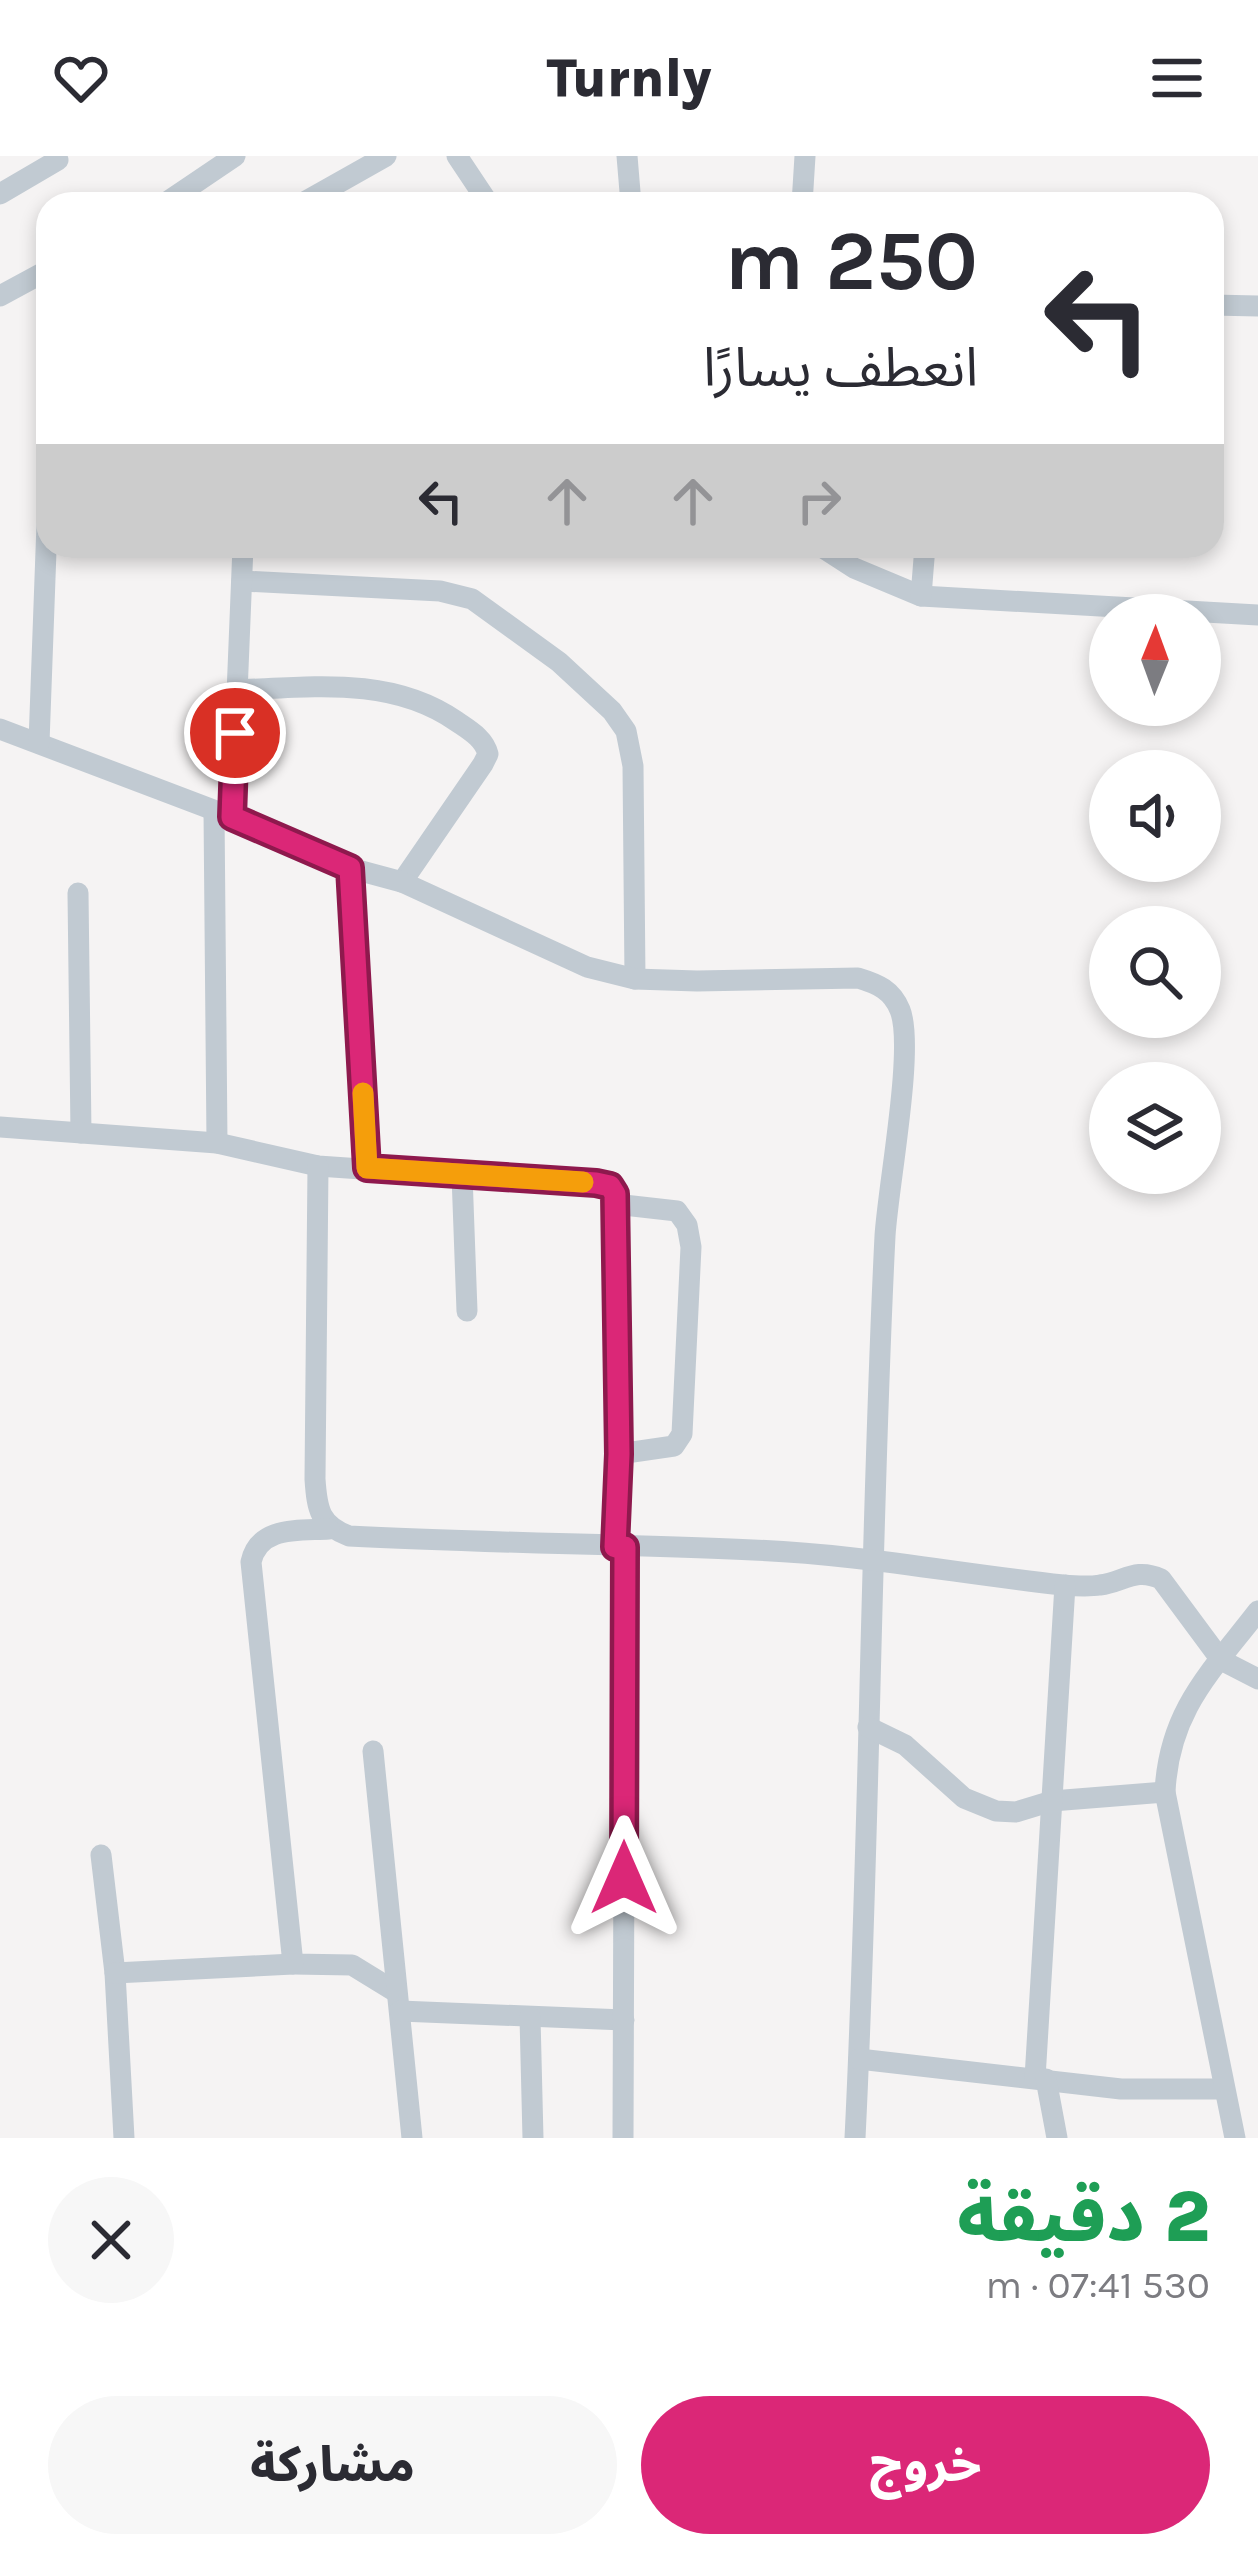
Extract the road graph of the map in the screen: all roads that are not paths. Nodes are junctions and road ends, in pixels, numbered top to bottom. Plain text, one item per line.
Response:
1 (235, 156) edge
2 (386, 156) edge
3 (458, 156) edge
4 (627, 156) edge
5 (805, 156) edge
6 (58, 160) dead end
7 (202, 192) edge
8 (322, 192) edge
9 (481, 192) edge
10 (630, 192) edge
11 (803, 192) edge
12 (0, 194) edge
13 (36, 276) edge
14 (0, 296) edge
15 (1224, 305) edge
16 (1258, 306) edge
17 (46, 558) edge
18 (243, 558) edge
19 (839, 558) edge
20 (924, 558) edge
21 (242, 581) junction
22 (921, 596) junction
23 (1258, 616) edge
24 (237, 690) junction
25 (0, 729) edge
26 (39, 743) junction
27 (223, 814) junction
28 (350, 868) junction
29 (402, 881) junction
30 (78, 893) dead end
31 (635, 979) junction
32 (0, 1127) edge
33 (81, 1133) junction
34 (217, 1143) junction
35 (318, 1166) junction
36 (367, 1168) junction
37 (462, 1175) junction
38 (615, 1204) junction
39 (467, 1311) dead end
40 (619, 1454) junction
41 (329, 1528) junction
42 (620, 1547) junction
43 (871, 1558) junction
44 (1066, 1585) junction
45 (1258, 1610) edge
46 (1221, 1660) junction
47 (1258, 1679) edge
48 (868, 1727) junction
49 (373, 1750) dead end
50 (1165, 1792) junction
51 (1052, 1801) junction
52 (101, 1855) dead end
53 (293, 1964) junction
54 (115, 1973) junction
55 (398, 2001) junction
56 (530, 2017) junction
57 (624, 2020) junction
58 (859, 2059) junction
59 (1040, 2078) junction
60 (1223, 2089) junction
61 (124, 2138) edge
62 (412, 2138) edge
63 (533, 2138) edge
64 (623, 2138) edge
65 (855, 2138) edge
66 (1057, 2138) edge
67 (1235, 2138) edge

1 - 7 street
2 - 8 street
3 - 9 street
4 - 10 street
5 - 11 street
6 - 12 street
13 - 14 street
15 - 16 street
17 - 26 street
18 - 21 street
19 - 22 street
20 - 22 street
21 - 24 street
21 - 31 street
22 - 23 street
24 - 27 street
24 - 29 street
25 - 26 street
26 - 27 street
27 - 28 street
27 - 34 street
28 - 29 street
28 - 36 street
29 - 31 street
30 - 33 street
31 - 43 street
32 - 33 street
33 - 34 street
34 - 35 street
35 - 36 street
35 - 41 street
36 - 37 street
37 - 38 street
37 - 39 street
38 - 40 street
38 - 40 street
40 - 42 street
41 - 42 street
41 - 53 street
42 - 43 street
42 - 57 street
43 - 44 street
43 - 48 street
44 - 46 street
44 - 51 street
45 - 46 street
46 - 47 street
46 - 50 street
48 - 51 street
48 - 58 street
49 - 55 street
50 - 51 street
50 - 60 street
51 - 59 street
52 - 54 street
53 - 54 street
53 - 55 street
54 - 61 street
55 - 56 street
55 - 62 street
56 - 57 street
56 - 63 street
57 - 64 street
58 - 59 street
58 - 65 street
59 - 60 street
59 - 66 street
60 - 67 street

